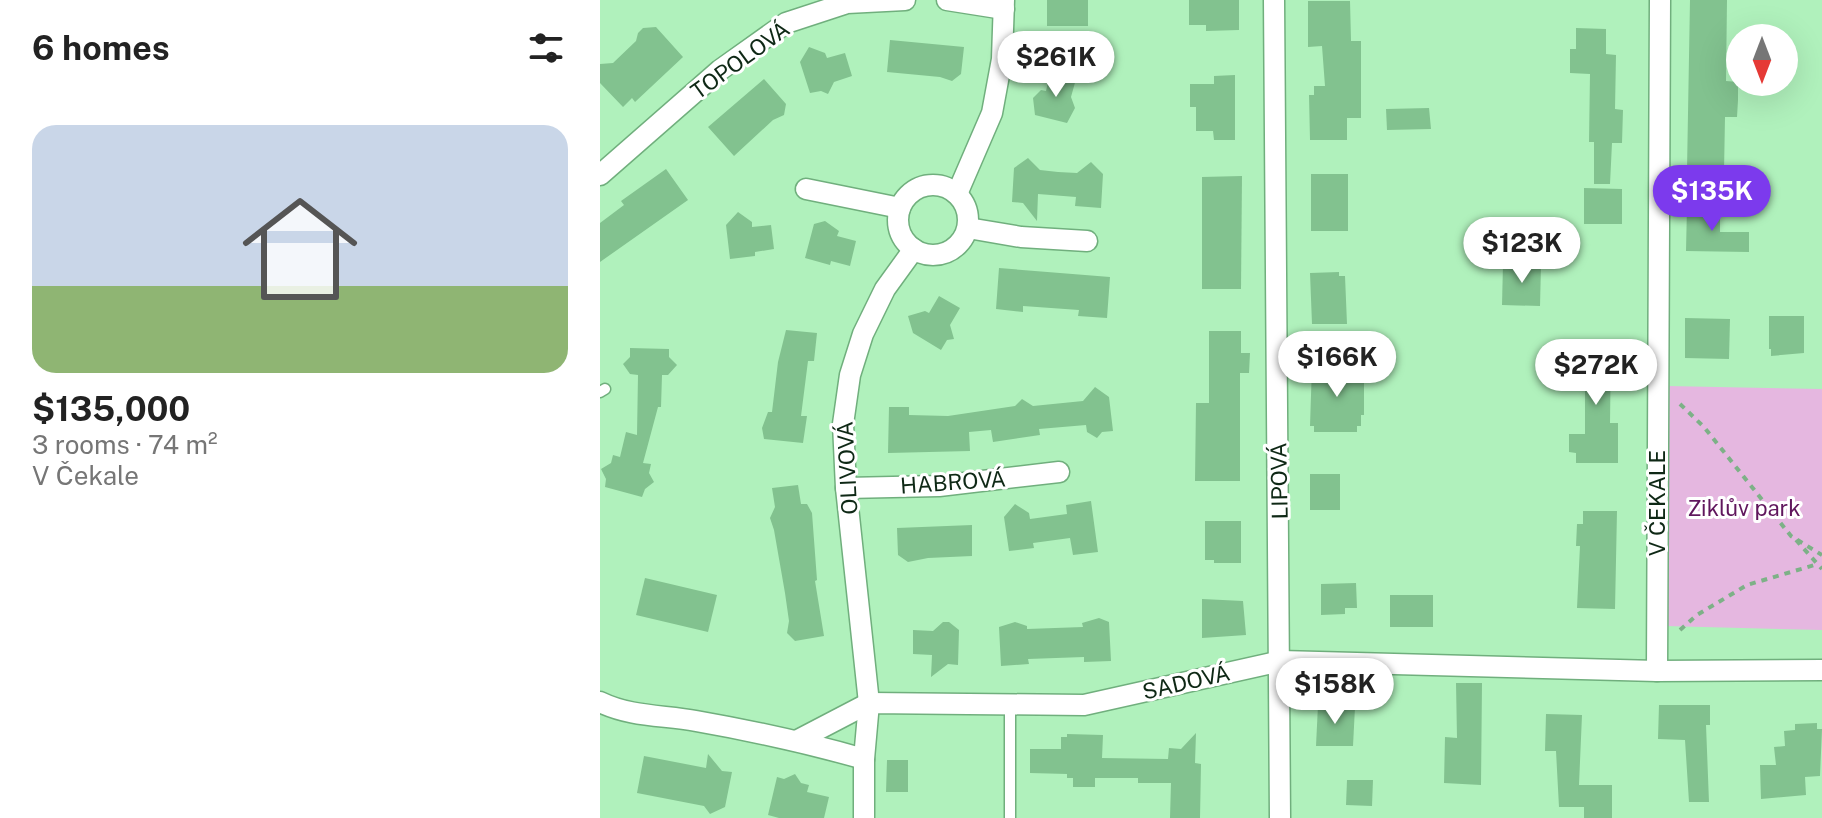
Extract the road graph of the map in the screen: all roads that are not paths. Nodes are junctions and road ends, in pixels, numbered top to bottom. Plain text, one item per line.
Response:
1 (905, 0) edge
2 (947, 0) edge
3 (1274, 0) edge
4 (1660, 0) edge
5 (1004, 5) edge
6 (600, 175) edge
7 (806, 189) dead end
8 (957, 194) junction
9 (900, 208) junction
10 (968, 228) junction
11 (1087, 241) dead end
12 (914, 249) junction
13 (1059, 472) dead end
14 (846, 488) junction
15 (1657, 660) junction
16 (1281, 661) junction
17 (1822, 670) edge
18 (600, 702) edge
19 (869, 703) junction
20 (1010, 705) junction
21 (798, 740) junction
22 (864, 759) junction
23 (864, 818) edge
24 (1010, 818) edge
25 (1280, 818) edge

1 - 6 street, TOPOLOVÁ
2 - 5 street
3 - 16 street, LIPOVÁ
4 - 15 street, V ČEKALE
5 - 8 street
7 - 9 street
8 - 9 street
8 - 10 street
9 - 12 street
10 - 11 street
10 - 12 street
12 - 14 street, OLIVOVÁ
13 - 14 street, HABROVÁ
14 - 19 street, OLIVOVÁ
15 - 16 street, SADOVÁ
15 - 17 street, SADOVÁ
16 - 20 street, SADOVÁ
16 - 25 street, LIPOVÁ
18 - 21 street
19 - 20 street, SADOVÁ
19 - 21 street, SADOVÁ
19 - 22 street, OLIVOVÁ
20 - 24 lane
21 - 22 street
22 - 23 street, OLIVOVÁ

